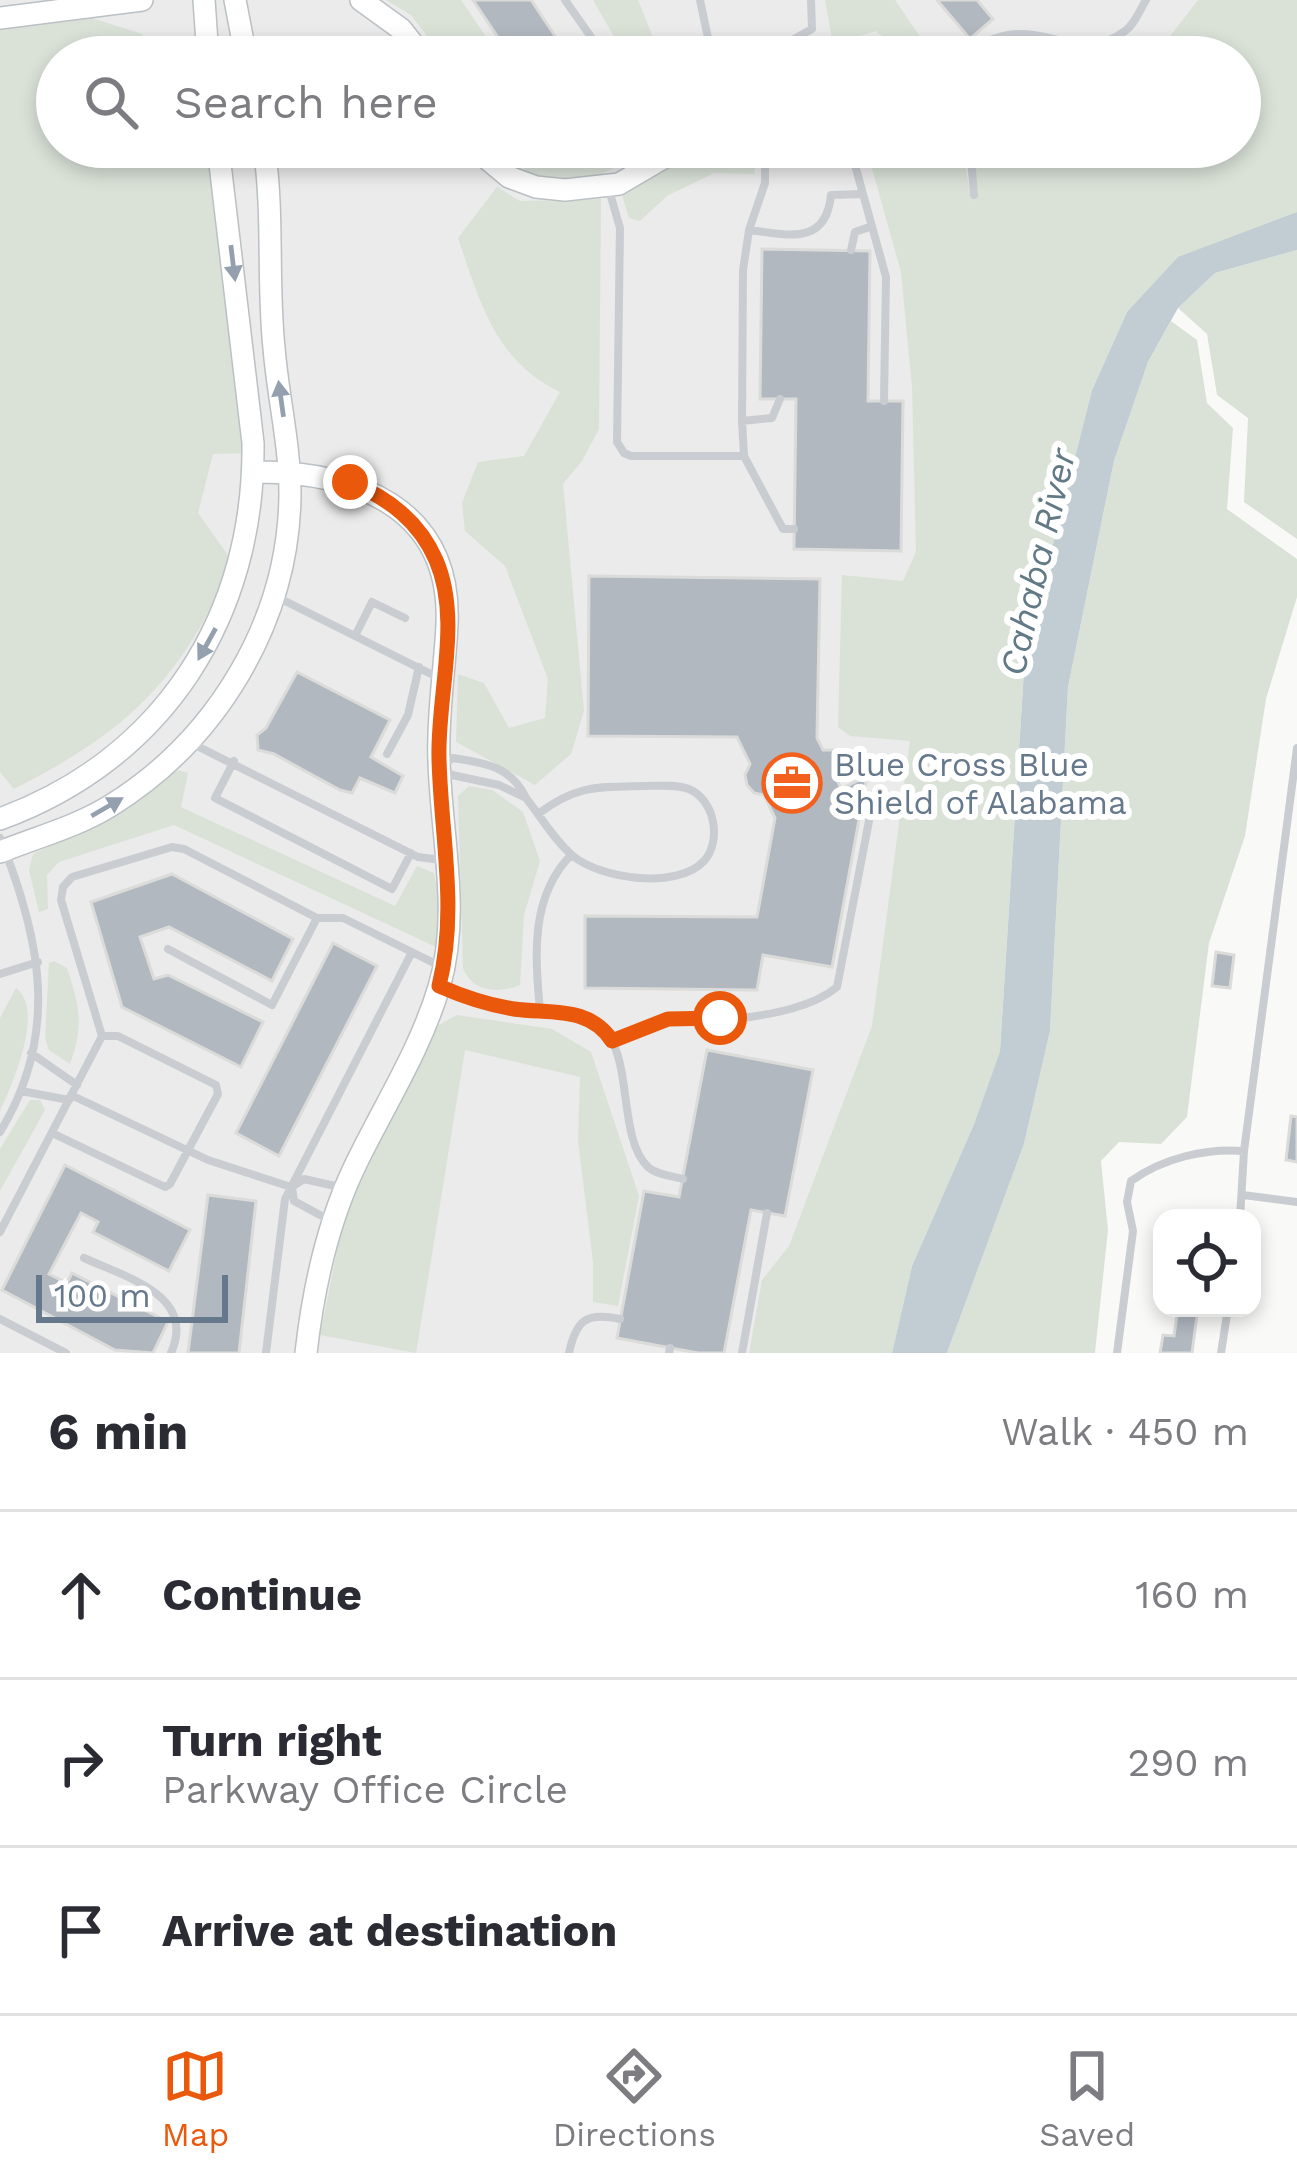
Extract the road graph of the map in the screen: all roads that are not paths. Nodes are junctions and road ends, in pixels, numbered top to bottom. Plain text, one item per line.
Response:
1 (142, 0) edge
2 (204, 0) edge
3 (235, 0) edge
4 (361, 0) edge
5 (565, 0) edge
6 (700, 0) edge
7 (811, 0) edge
8 (1146, 0) edge
9 (0, 18) edge
10 (1002, 22) dead end
11 (1046, 26) dead end
12 (207, 36) edge
13 (242, 36) edge
14 (406, 36) edge
15 (590, 36) edge
16 (708, 36) edge
17 (799, 36) edge
18 (987, 36) edge
19 (1074, 36) edge
20 (1116, 36) edge
21 (221, 168) edge
22 (266, 168) edge
23 (498, 168) edge
24 (644, 168) edge
25 (763, 168) edge
26 (856, 168) edge
27 (972, 168) edge
28 (608, 185) junction
29 (863, 194) junction
30 (974, 195) dead end
31 (872, 226) junction
32 (749, 230) junction
33 (851, 250) dead end
34 (780, 399) dead end
35 (884, 401) dead end
36 (742, 421) junction
37 (744, 456) junction
38 (254, 472) junction
39 (289, 473) junction
40 (794, 529) dead end
41 (274, 596) junction
42 (405, 618) dead end
43 (355, 636) junction
44 (419, 668) junction
45 (442, 679) junction
46 (189, 742) junction
47 (1297, 748) edge
48 (387, 754) dead end
49 (234, 761) junction
50 (439, 766) junction
51 (874, 795) dead end
52 (526, 798) junction
53 (538, 814) junction
54 (0, 819) edge
55 (2, 847) edge
56 (411, 854) junction
57 (572, 855) junction
58 (447, 861) junction
59 (1281, 873) junction
60 (1297, 875) edge
61 (316, 918) junction
62 (168, 949) dead end
63 (412, 952) junction
64 (38, 962) junction
65 (0, 974) edge
66 (441, 977) junction
67 (540, 1011) junction
68 (102, 1036) junction
69 (612, 1041) junction
70 (31, 1053) junction
71 (77, 1084) junction
72 (21, 1091) junction
73 (70, 1097) junction
74 (0, 1132) edge
75 (52, 1133) junction
76 (188, 1151) junction
77 (1244, 1151) junction
78 (683, 1179) dead end
79 (292, 1187) junction
80 (345, 1188) junction
81 (1243, 1195) junction
82 (1297, 1202) edge
83 (1241, 1209) edge
84 (767, 1213) dead end
85 (333, 1222) junction
86 (0, 1232) edge
87 (84, 1258) dead end
88 (1227, 1317) edge
89 (0, 1319) edge
90 (620, 1319) dead end
91 (66, 1353) edge
92 (171, 1353) edge
93 (266, 1353) edge
94 (306, 1353) edge
95 (569, 1353) edge
96 (742, 1353) edge
97 (1117, 1353) edge
98 (1222, 1353) edge

1 - 9 street
2 - 12 street
3 - 13 street
4 - 14 street
5 - 15 lane
6 - 16 lane
7 - 17 lane
8 - 20 lane
10 - 18 lane
11 - 19 lane
21 -> 38 street
39 -> 22 street
23 - 28 street
24 - 28 street
25 - 32 lane
26 - 29 lane
27 - 30 lane
28 - 37 lane
29 - 31 lane
29 - 32 lane
31 - 33 lane
31 - 35 lane
32 - 36 lane
34 - 36 lane
36 - 37 lane
37 - 40 lane
38 - 39 street
38 -> 54 street
39 - 41 street
39 - 45 street
41 - 43 lane
41 - 46 street
42 - 43 lane
43 - 44 lane
44 - 45 lane
44 - 48 lane
45 - 50 street
46 - 49 lane
55 -> 46 street
47 - 59 lane
49 - 56 lane
49 - 56 lane
50 - 52 lane
50 - 52 lane
50 - 58 street
51 - 69 lane
52 - 53 lane
53 - 57 lane
53 - 57 lane
55 - 64 lane
56 - 58 lane
57 - 67 lane
58 - 66 street
59 - 60 lane
59 - 77 lane
61 - 62 lane
61 - 63 lane
61 - 68 lane
63 - 66 lane
63 - 79 lane
64 - 65 lane
64 - 70 lane
66 - 67 lane
66 - 80 street
67 - 69 lane
68 - 71 lane
68 - 76 lane
69 - 78 lane
70 - 71 lane
70 - 72 lane
71 - 73 lane
72 - 73 lane
72 - 74 lane
73 - 75 lane
73 - 76 lane
75 - 76 lane
75 - 86 lane
76 - 79 lane
77 - 81 lane
77 - 97 lane
79 - 80 lane
79 - 85 lane
79 - 93 lane
80 - 85 street
81 - 82 lane
81 - 83 lane
84 - 96 lane
85 - 94 street
87 - 92 lane
88 - 98 lane
89 - 91 lane
90 - 95 lane

